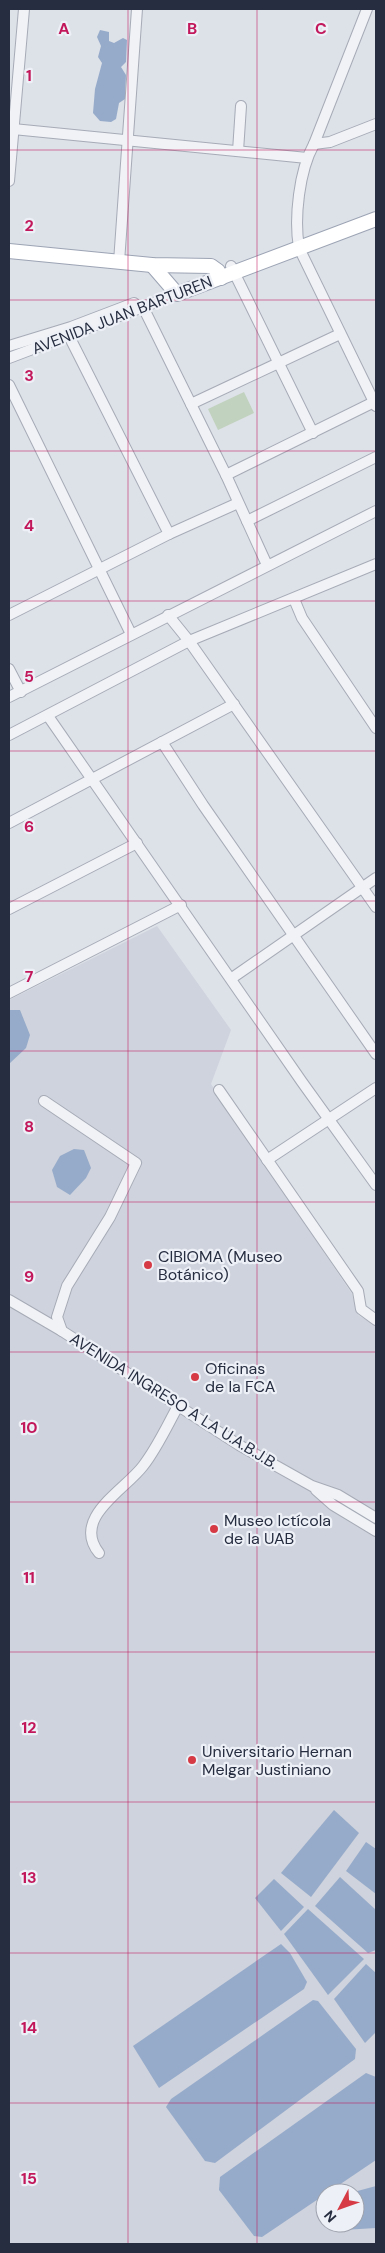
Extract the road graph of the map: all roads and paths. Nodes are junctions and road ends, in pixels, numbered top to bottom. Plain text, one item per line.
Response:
1 (24, 9) edge
2 (137, 9) edge
3 (367, 9) edge
4 (14, 63) edge
5 (240, 106) dead end
6 (376, 124) edge
7 (12, 129) junction
8 (128, 140) junction
9 (314, 144) junction
10 (238, 151) junction
11 (307, 158) junction
12 (9, 181) edge
13 (375, 220) edge
14 (299, 244) junction
15 (9, 251) edge
16 (119, 262) junction
17 (152, 265) junction
18 (226, 272) junction
19 (175, 291) junction
20 (143, 307) junction
21 (340, 334) junction
22 (69, 336) junction
23 (9, 346) edge
24 (9, 358) edge
25 (278, 362) junction
26 (9, 385) edge
27 (191, 404) junction
28 (375, 404) edge
29 (313, 433) junction
30 (376, 457) edge
31 (226, 475) junction
32 (238, 503) junction
33 (376, 511) edge
34 (247, 520) junction
35 (170, 534) junction
36 (376, 564) edge
37 (267, 565) junction
38 (100, 569) junction
39 (294, 599) junction
40 (9, 615) edge
41 (168, 615) junction
42 (131, 634) junction
43 (189, 641) junction
44 (9, 669) edge
45 (20, 692) junction
46 (9, 698) edge
47 (234, 704) junction
48 (48, 716) junction
49 (376, 728) edge
50 (9, 736) edge
51 (162, 742) junction
52 (93, 780) junction
53 (9, 823) edge
54 (137, 843) junction
55 (376, 878) edge
56 (363, 887) junction
57 (181, 905) junction
58 (376, 907) edge
59 (9, 909) edge
60 (293, 936) junction
61 (232, 978) junction
62 (9, 993) edge
63 (376, 1054) edge
64 (376, 1088) edge
65 (219, 1090) dead end
66 (44, 1101) dead end
67 (328, 1120) junction
68 (267, 1160) junction
69 (376, 1185) edge
70 (9, 1300) edge
71 (376, 1320) edge
72 (62, 1331) junction
73 (178, 1406) junction
74 (312, 1486) junction
75 (376, 1518) edge
76 (376, 1531) edge
77 (99, 1553) dead end

1 - 4 street
2 - 8 street
3 - 9 street
4 - 7 street
5 - 10 street
6 - 9 street
7 - 8 street
7 - 12 street
8 - 10 street
8 - 16 street
9 - 11 street
10 - 11 street
11 - 14 street
13 - 14 main road, AVENIDA JUAN BARTUREN
14 - 18 main road, AVENIDA JUAN BARTUREN
14 - 21 street
15 - 16 main road
16 - 17 main road
17 - 18 main road
17 - 19 main road
18 - 19 main road, AVENIDA JUAN BARTUREN
18 - 25 street
19 - 20 street, AVENIDA JUAN BARTUREN
19 - 23 street, AVENIDA JUAN BARTUREN
20 - 22 street, AVENIDA JUAN BARTUREN
20 - 27 street
21 - 25 street
21 - 28 street
22 - 24 street, AVENIDA JUAN BARTUREN
22 - 35 street
25 - 27 street
25 - 29 street
26 - 38 street
27 - 31 street
28 - 29 street
29 - 31 street
30 - 34 street
31 - 32 street
32 - 34 street
32 - 35 street
33 - 37 street
34 - 37 street
35 - 38 street
36 - 39 street
37 - 41 street
38 - 40 street
38 - 42 street
39 - 43 street
39 - 49 street
41 - 42 street
41 - 43 street
42 - 45 street
43 - 47 street
43 - 48 street
44 - 45 street
45 - 46 street
47 - 51 street
47 - 56 street
48 - 50 street
48 - 52 street
51 - 52 street
51 - 60 street
52 - 53 street
52 - 54 street
54 - 57 street
54 - 59 street
55 - 56 street
56 - 58 street
56 - 60 street
57 - 61 street
57 - 62 street
60 - 61 street
60 - 63 street
61 - 67 street
64 - 67 street
65 - 68 street
66 - 72 street, AVENIDA INGRESO A LA U.A.B.J.B.
67 - 68 street
67 - 69 street
68 - 71 street
70 - 72 street
72 - 73 street, AVENIDA INGRESO A LA U.A.B.J.B.
73 - 74 street, AVENIDA INGRESO A LA U.A.B.J.B.
73 - 77 street
74 - 75 street, AVENIDA INGRESO A LA U.A.B.J.B.
74 - 76 street, AVENIDA INGRESO A LA U.A.B.J.B.

